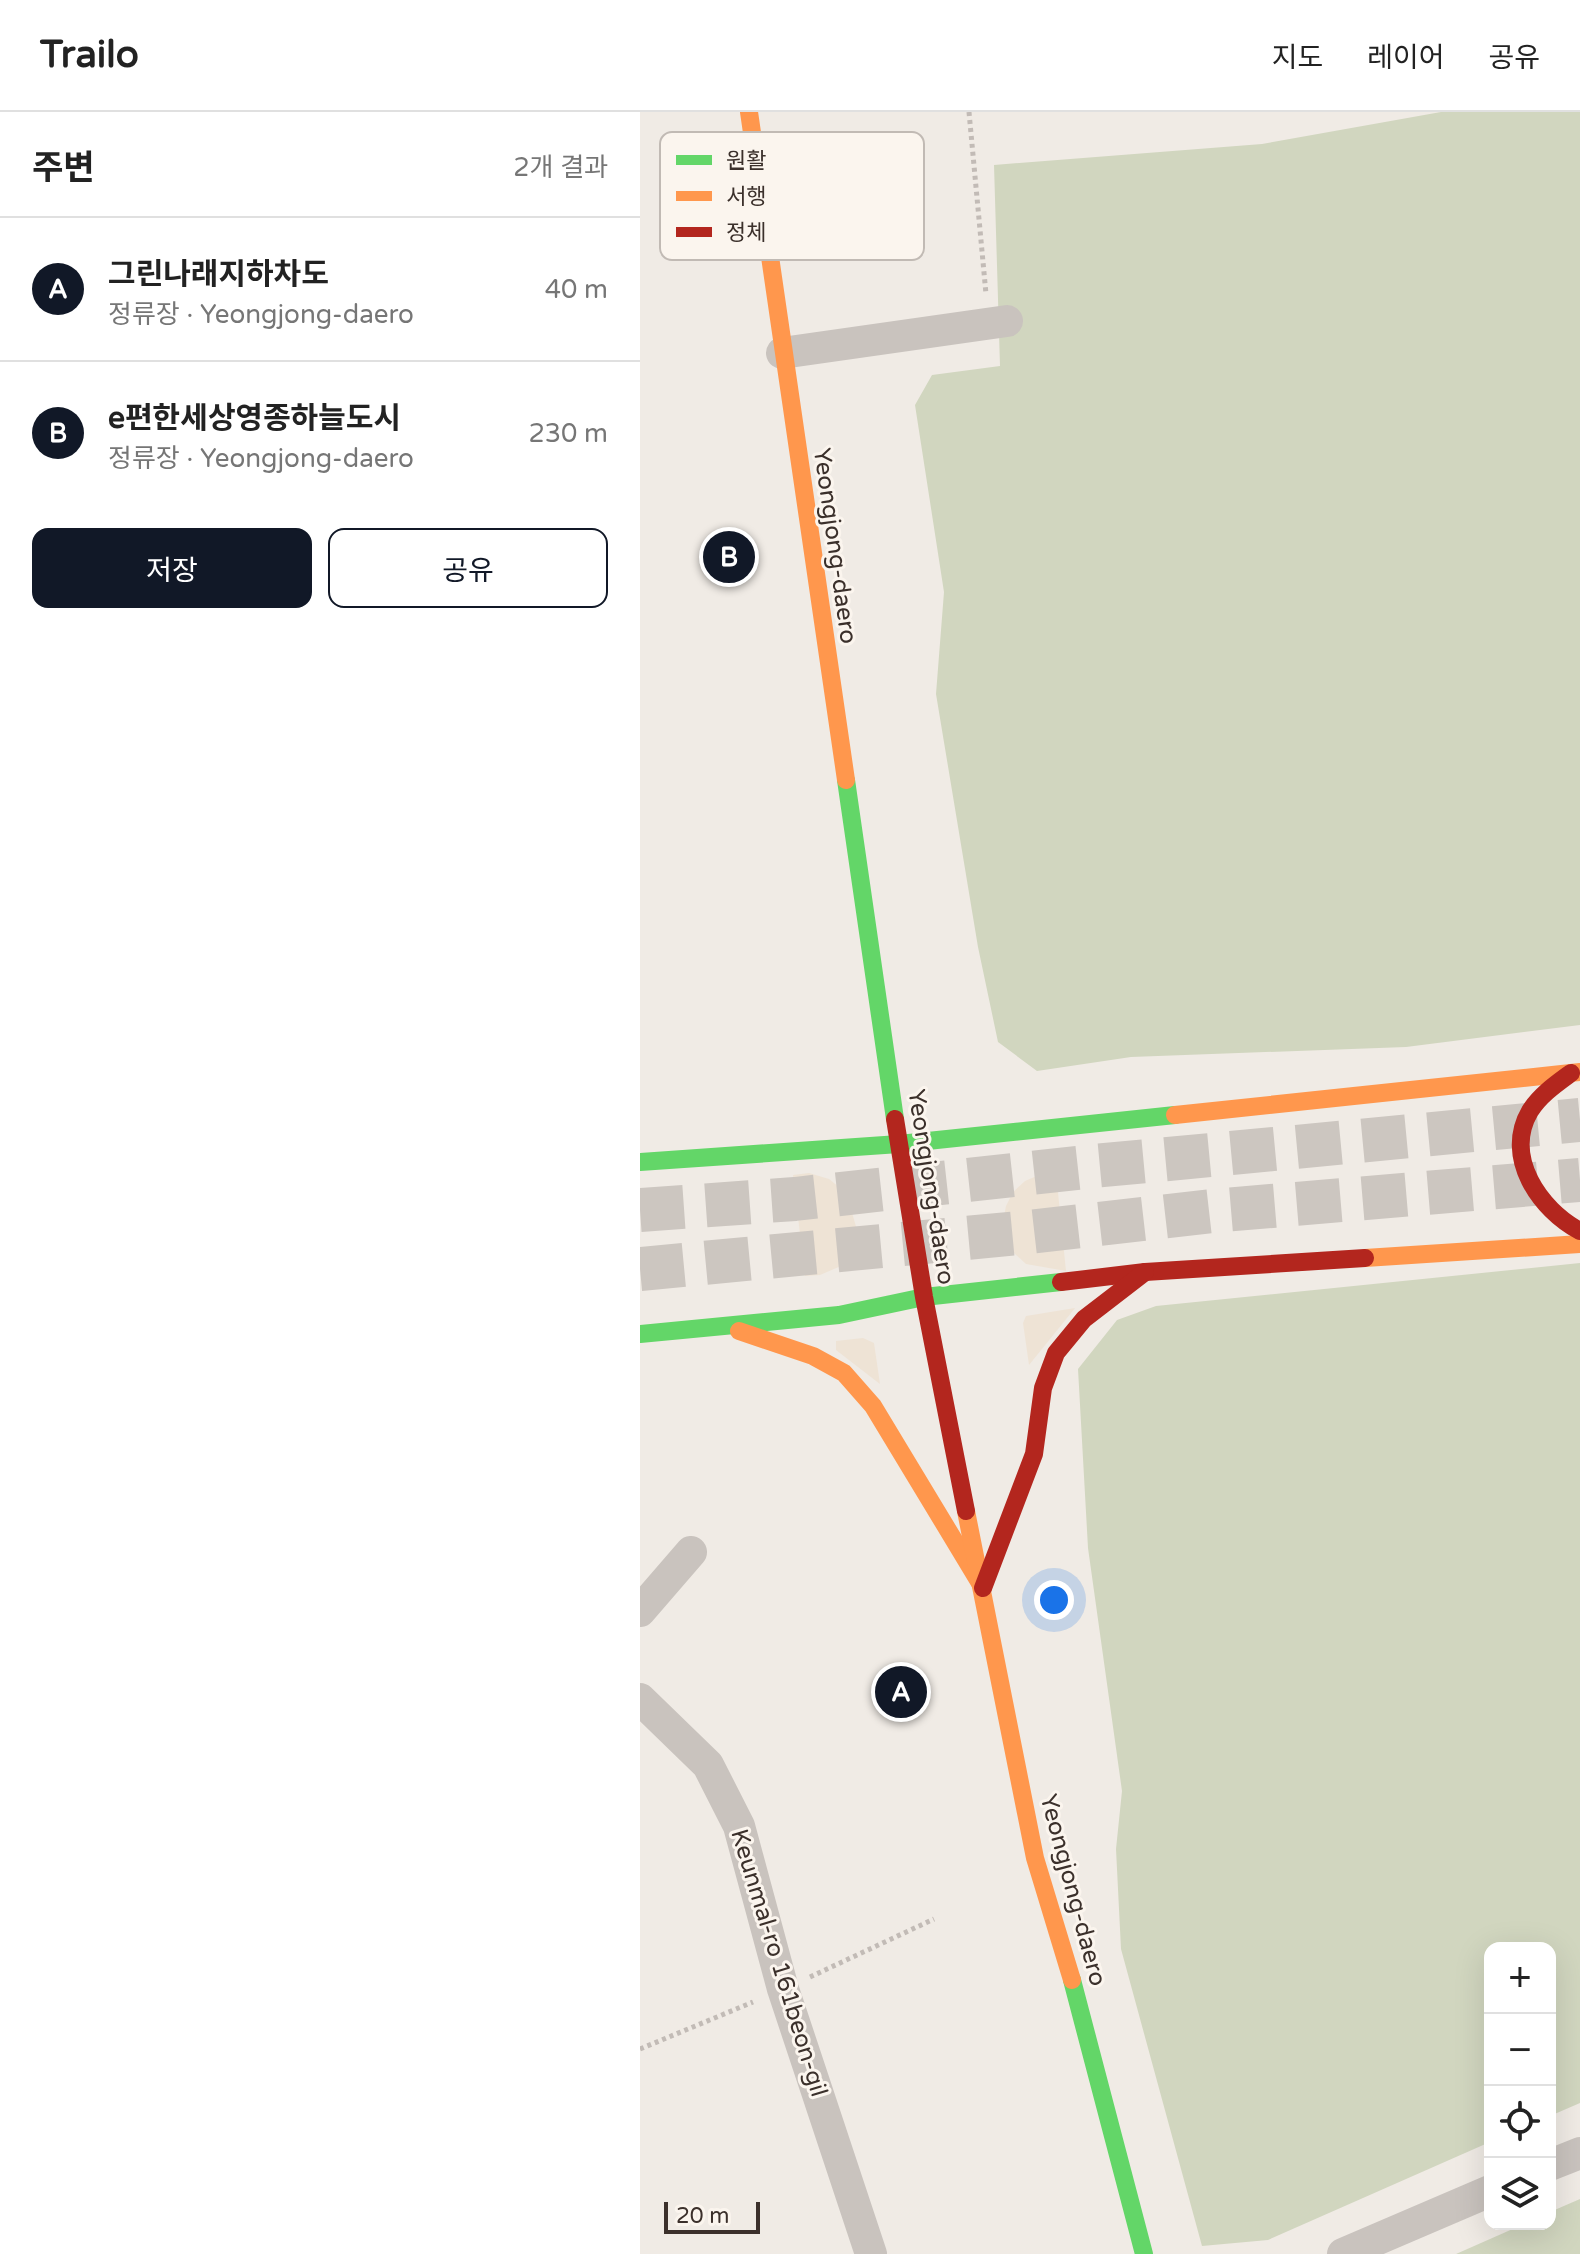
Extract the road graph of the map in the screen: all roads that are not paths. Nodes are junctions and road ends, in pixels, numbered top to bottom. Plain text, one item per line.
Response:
1 (749, 112) edge
2 (752, 132) edge
3 (769, 260) edge
4 (998, 322) road end
5 (782, 353) junction
6 (1575, 1072) edge
7 (899, 1144) junction
8 (640, 1162) edge
9 (1580, 1231) edge
10 (1580, 1244) edge
11 (1145, 1272) junction
12 (924, 1297) junction
13 (721, 1325) junction
14 (640, 1334) edge
15 (691, 1552) dead end
16 (983, 1588) junction
17 (640, 1611) edge
18 (640, 1699) edge
19 (1580, 2153) edge
20 (1556, 2163) edge
21 (1484, 2194) edge
22 (871, 2254) edge
23 (1144, 2254) edge
24 (1343, 2254) edge

1 - 2 main road, Yeongjong-daero
3 - 5 main road, Yeongjong-daero
4 - 5 street
5 - 7 main road, Yeongjong-daero
6 - 7 main road
6 - 9 main road
7 - 8 main road
7 - 12 main road, Yeongjong-daero
10 - 11 main road
11 - 12 main road
11 - 16 main road
12 - 13 main road
12 - 16 main road, Yeongjong-daero
13 - 14 main road
13 - 16 main road
15 - 17 street
16 - 23 main road, Yeongjong-daero
18 - 22 street, Keunmal-ro 161beon-gil
19 - 20 street
21 - 24 street

